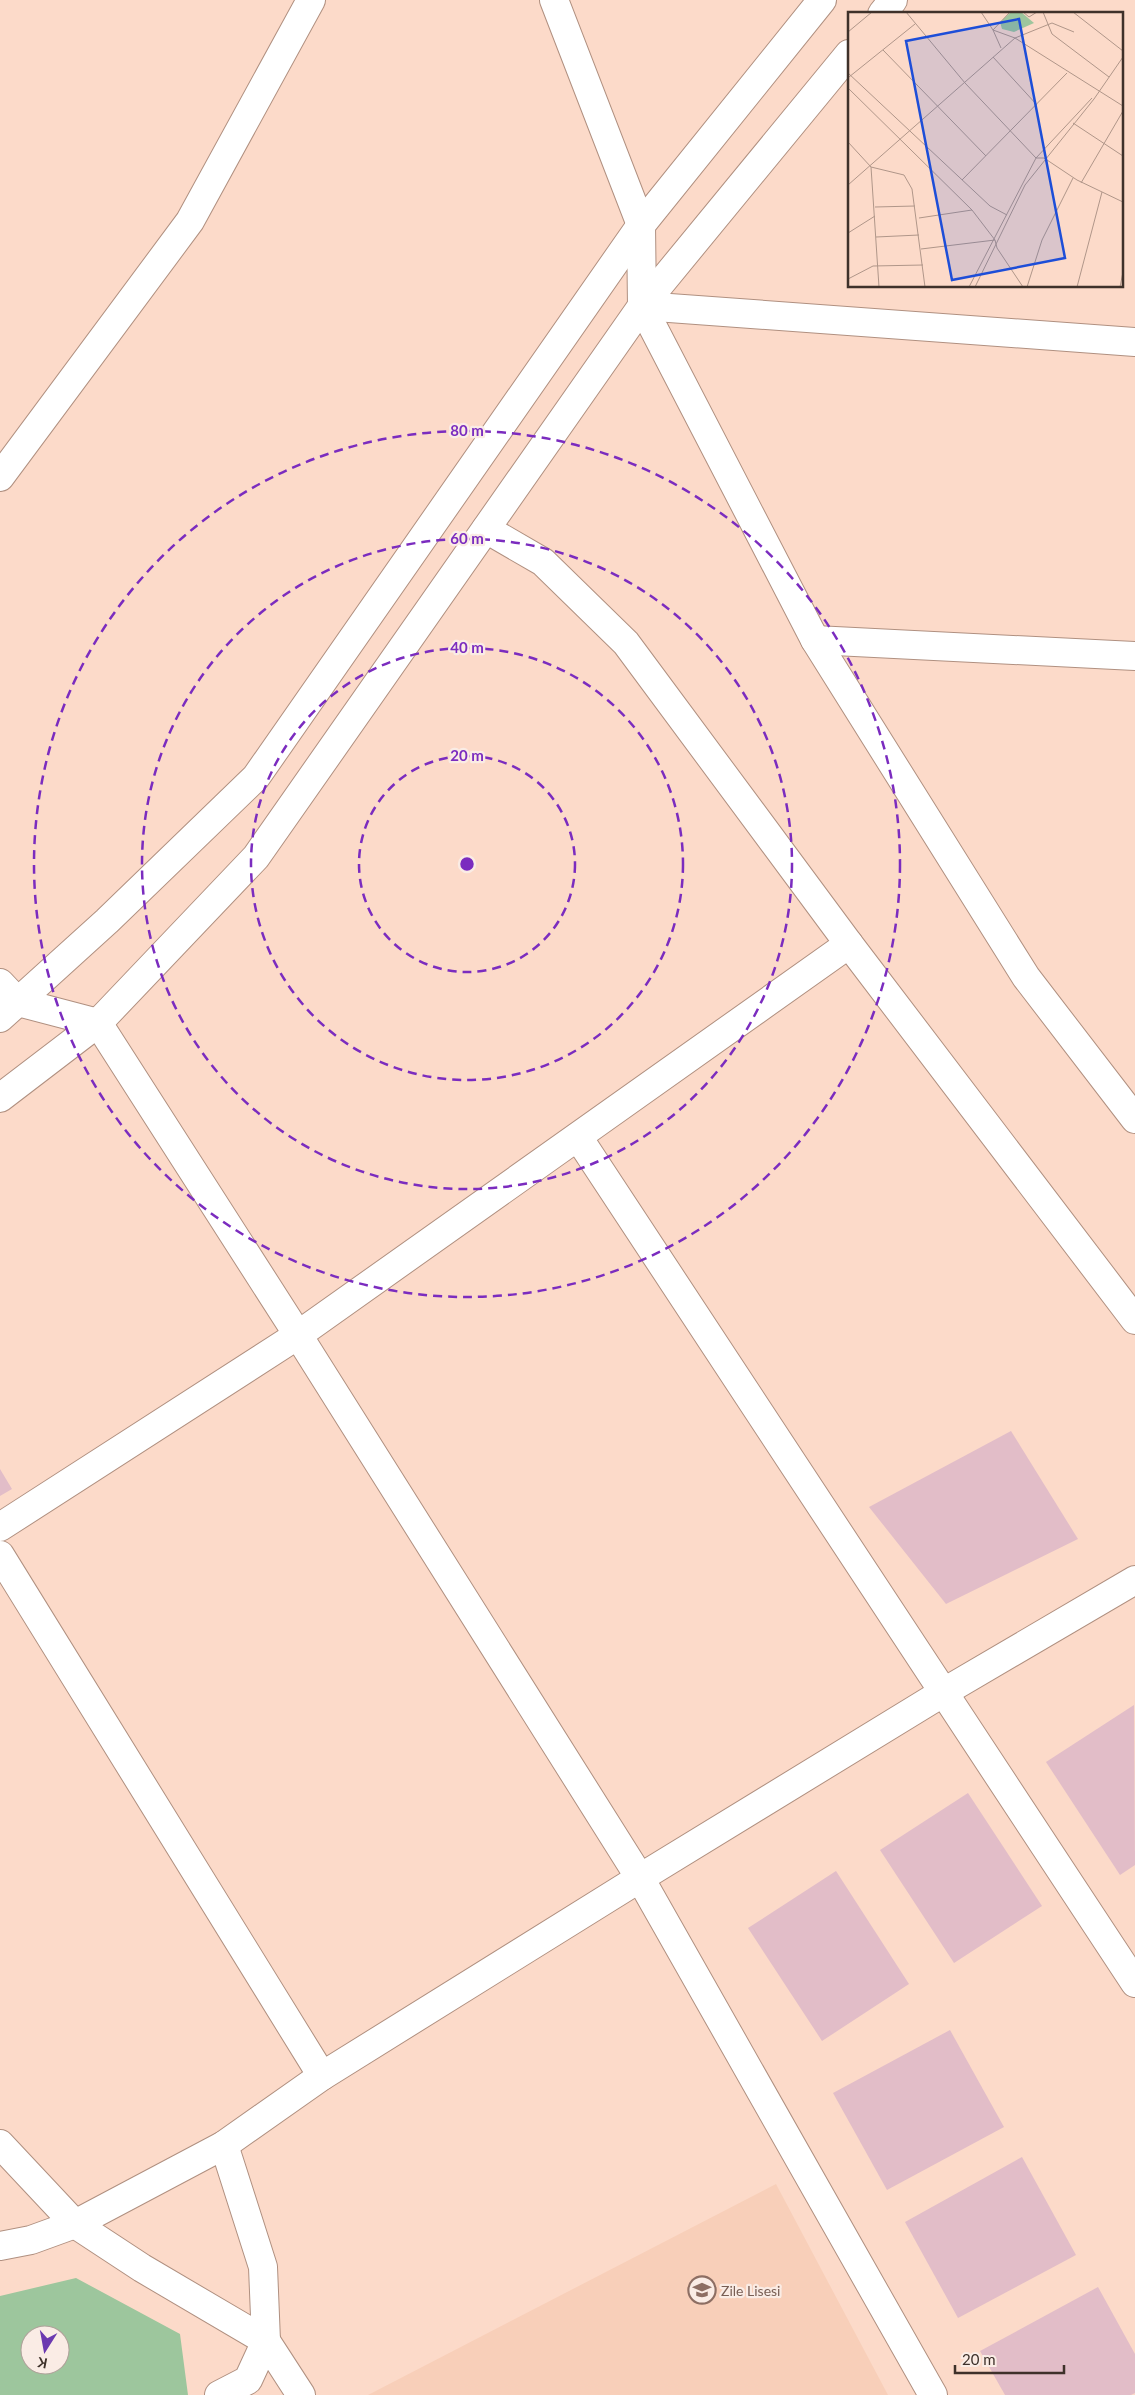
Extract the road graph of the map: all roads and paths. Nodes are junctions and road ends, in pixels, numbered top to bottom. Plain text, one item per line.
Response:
1 (311, 0) edge
2 (554, 0) edge
3 (822, 0) edge
4 (893, 0) edge
5 (884, 12) edge
6 (848, 55) edge
7 (641, 225) junction
8 (642, 306) junction
9 (1135, 342) edge
10 (0, 477) edge
11 (486, 528) junction
12 (815, 640) junction
13 (1135, 656) edge
14 (849, 944) junction
15 (6, 1001) edge
16 (98, 1023) junction
17 (0, 1098) edge
18 (1135, 1119) edge
19 (578, 1137) junction
20 (1135, 1320) edge
21 (298, 1335) junction
22 (0, 1527) edge
23 (0, 1555) edge
24 (1135, 1580) edge
25 (944, 1692) junction
26 (640, 1878) junction
27 (1135, 1983) edge
28 (322, 2076) junction
29 (0, 2144) edge
30 (224, 2145) junction
31 (75, 2224) junction
32 (0, 2246) edge
33 (266, 2341) junction
34 (219, 2395) edge
35 (301, 2395) edge
36 (933, 2395) edge

1 - 10 street
2 - 7 street
3 - 7 street
4 - 5 street
6 - 8 street
7 - 8 street
7 - 15 street
8 - 9 street
8 - 11 street
8 - 12 street
11 - 14 street
11 - 16 street
12 - 13 street
12 - 18 street
14 - 19 street
14 - 20 street
15 - 16 street
16 - 17 street
16 - 21 street
19 - 21 street
19 - 25 street
21 - 22 street
21 - 26 street
23 - 28 street
24 - 25 street
25 - 26 street
25 - 27 street
26 - 28 street
26 - 36 street
28 - 30 street
29 - 31 street
30 - 31 street
30 - 33 street
31 - 32 street
31 - 33 street
33 - 34 street
33 - 35 street

